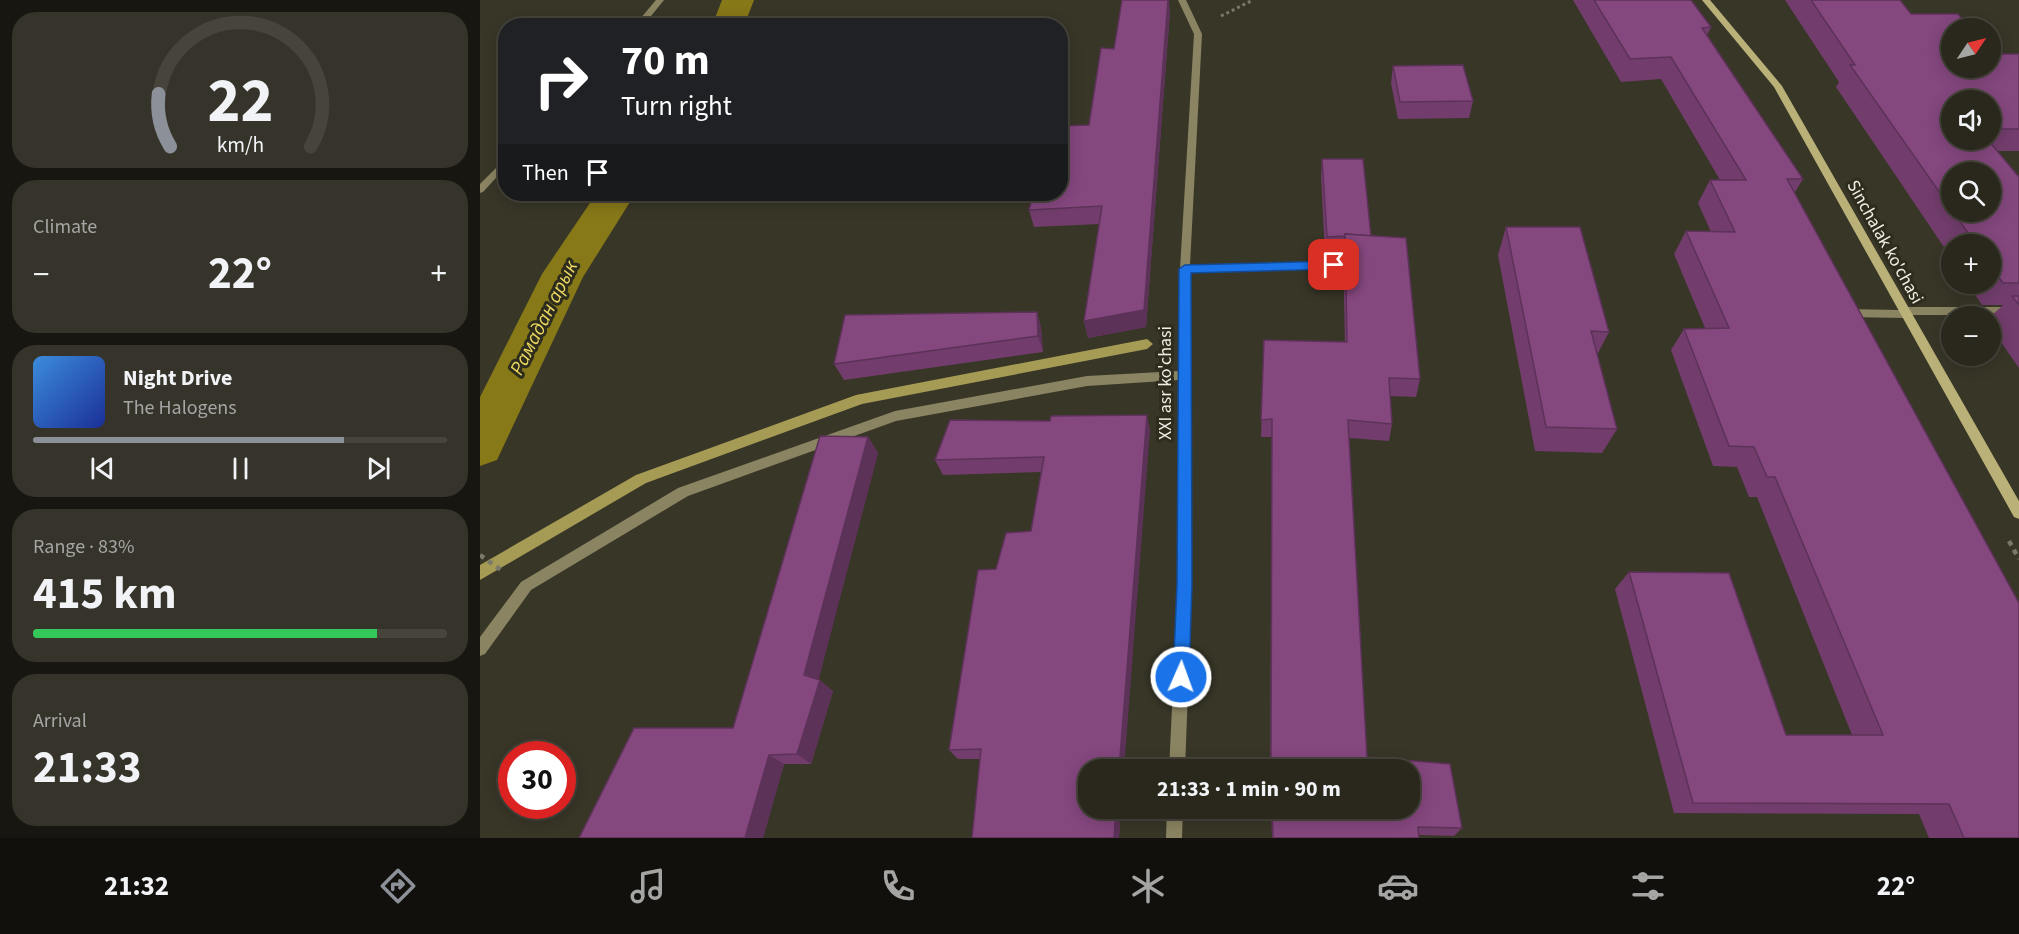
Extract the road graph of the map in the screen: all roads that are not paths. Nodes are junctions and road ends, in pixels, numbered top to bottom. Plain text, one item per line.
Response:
1 (660, 0) edge
2 (1182, 0) edge
3 (1706, 0) edge
4 (645, 18) edge
5 (498, 169) edge
6 (480, 190) edge
7 (1334, 265) dead end
8 (1185, 269) junction
9 (2019, 311) edge
10 (1905, 312) junction
11 (1837, 313) edge
12 (1185, 375) junction
13 (2019, 513) edge
14 (480, 649) edge
15 (1177, 759) edge
16 (1175, 819) edge
17 (1174, 838) edge

1 - 4 street
2 - 8 street, XXI asr ko'chasi
3 - 10 street, Sinchalak ko'chasi
5 - 6 street
7 - 8 street
8 - 12 street, XXI asr ko'chasi
9 - 10 street
10 - 11 street
10 - 13 street, Sinchalak ko'chasi
12 - 14 street
12 - 15 street, XXI asr ko'chasi
16 - 17 street

